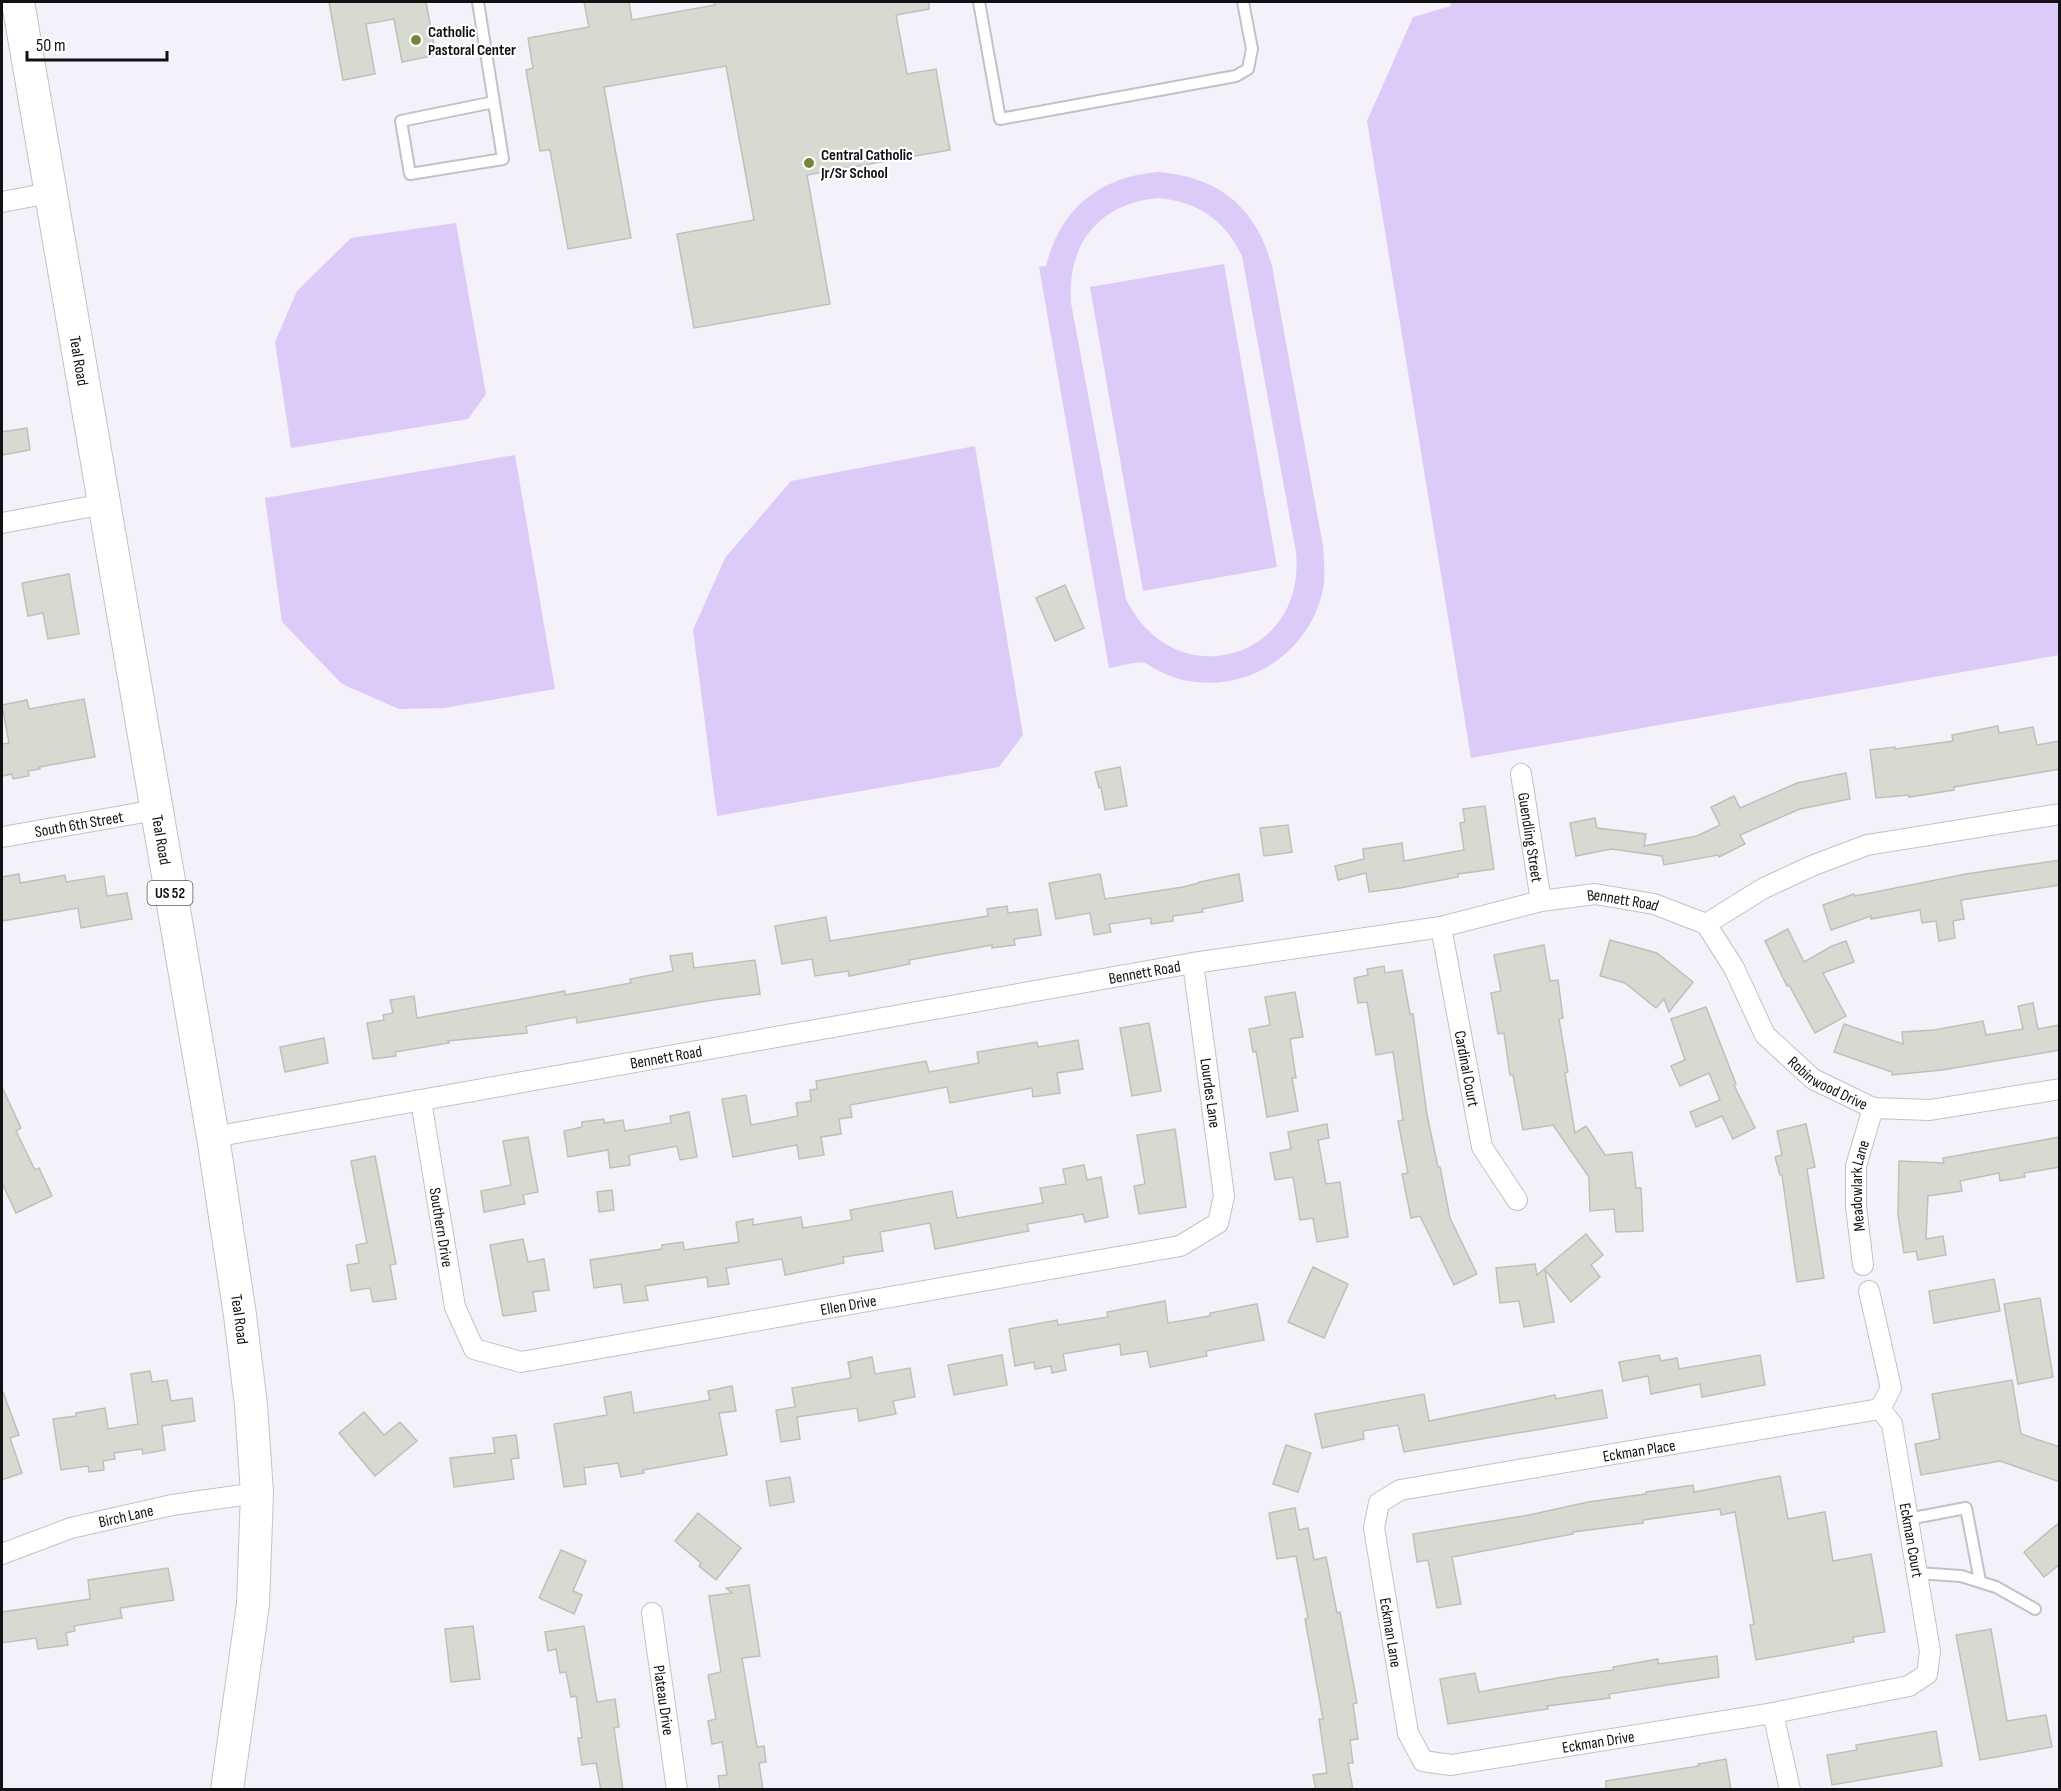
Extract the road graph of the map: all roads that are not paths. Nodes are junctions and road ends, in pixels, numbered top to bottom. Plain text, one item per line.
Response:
1 (18, 2) edge
2 (478, 2) edge
3 (979, 2) edge
4 (1243, 2) edge
5 (494, 102) junction
6 (50, 193) junction
7 (2, 202) edge
8 (104, 504) junction
9 (2, 523) edge
10 (1521, 774) dead end
11 (156, 810) junction
12 (2060, 814) edge
13 (2, 837) edge
14 (1541, 901) junction
15 (1706, 924) junction
16 (1442, 927) junction
17 (1193, 963) junction
18 (2060, 1089) edge
19 (421, 1101) junction
20 (1873, 1108) junction
21 (213, 1137) junction
22 (1517, 1200) dead end
23 (1218, 1223) joint
24 (1863, 1265) dead end
25 (1869, 1291) dead end
26 (474, 1349) joint
27 (1880, 1410) junction
28 (257, 1493) junction
29 (1379, 1503) joint
30 (1908, 1519) junction
31 (2, 1554) edge
32 (1917, 1573) junction
33 (1980, 1581) junction
34 (2035, 1609) dead end
35 (652, 1613) dead end
36 (1927, 1674) joint
37 (1773, 1713) junction
38 (1422, 1761) joint
39 (227, 1790) edge
40 (677, 1790) edge
41 (1790, 1790) edge

1 - 6 main road, Teal Road / US 52
2 - 5 lane
3 - 4 lane
5 - 5 lane
6 - 7 street
6 - 8 main road, Teal Road / US 52
8 - 9 street
8 - 11 main road, Teal Road / US 52
10 - 14 street, Guendling Street
11 - 13 street, South 6th Street
11 - 21 main road, Teal Road / US 52
12 - 15 street
14 - 15 street, Bennett Road
14 - 16 street, Bennett Road
15 - 20 street, Robinwood Drive
16 - 17 street, Bennett Road
16 - 22 street, Cardinal Court
17 - 19 street, Bennett Road
17 - 23 street, Lourdes Lane
18 - 20 street, Robinwood Drive
19 - 21 street, Bennett Road
19 - 26 street, Southern Drive
20 - 24 street, Meadowlark Lane
21 - 28 main road, Teal Road / US 52
23 - 26 street, Ellen Drive
25 - 27 street
27 - 29 street, Eckman Place
27 - 30 street, Eckman Court
28 - 31 street, Birch Lane
28 - 39 main road, Teal Road / US 52
29 - 38 street, Eckman Lane
30 - 32 street, Eckman Court
30 - 33 lane
32 - 33 lane
32 - 36 street, Eckman Court
33 - 34 lane
35 - 40 street, Plateau Drive
36 - 37 street, Eckman Drive
37 - 38 street, Eckman Drive
37 - 41 street

